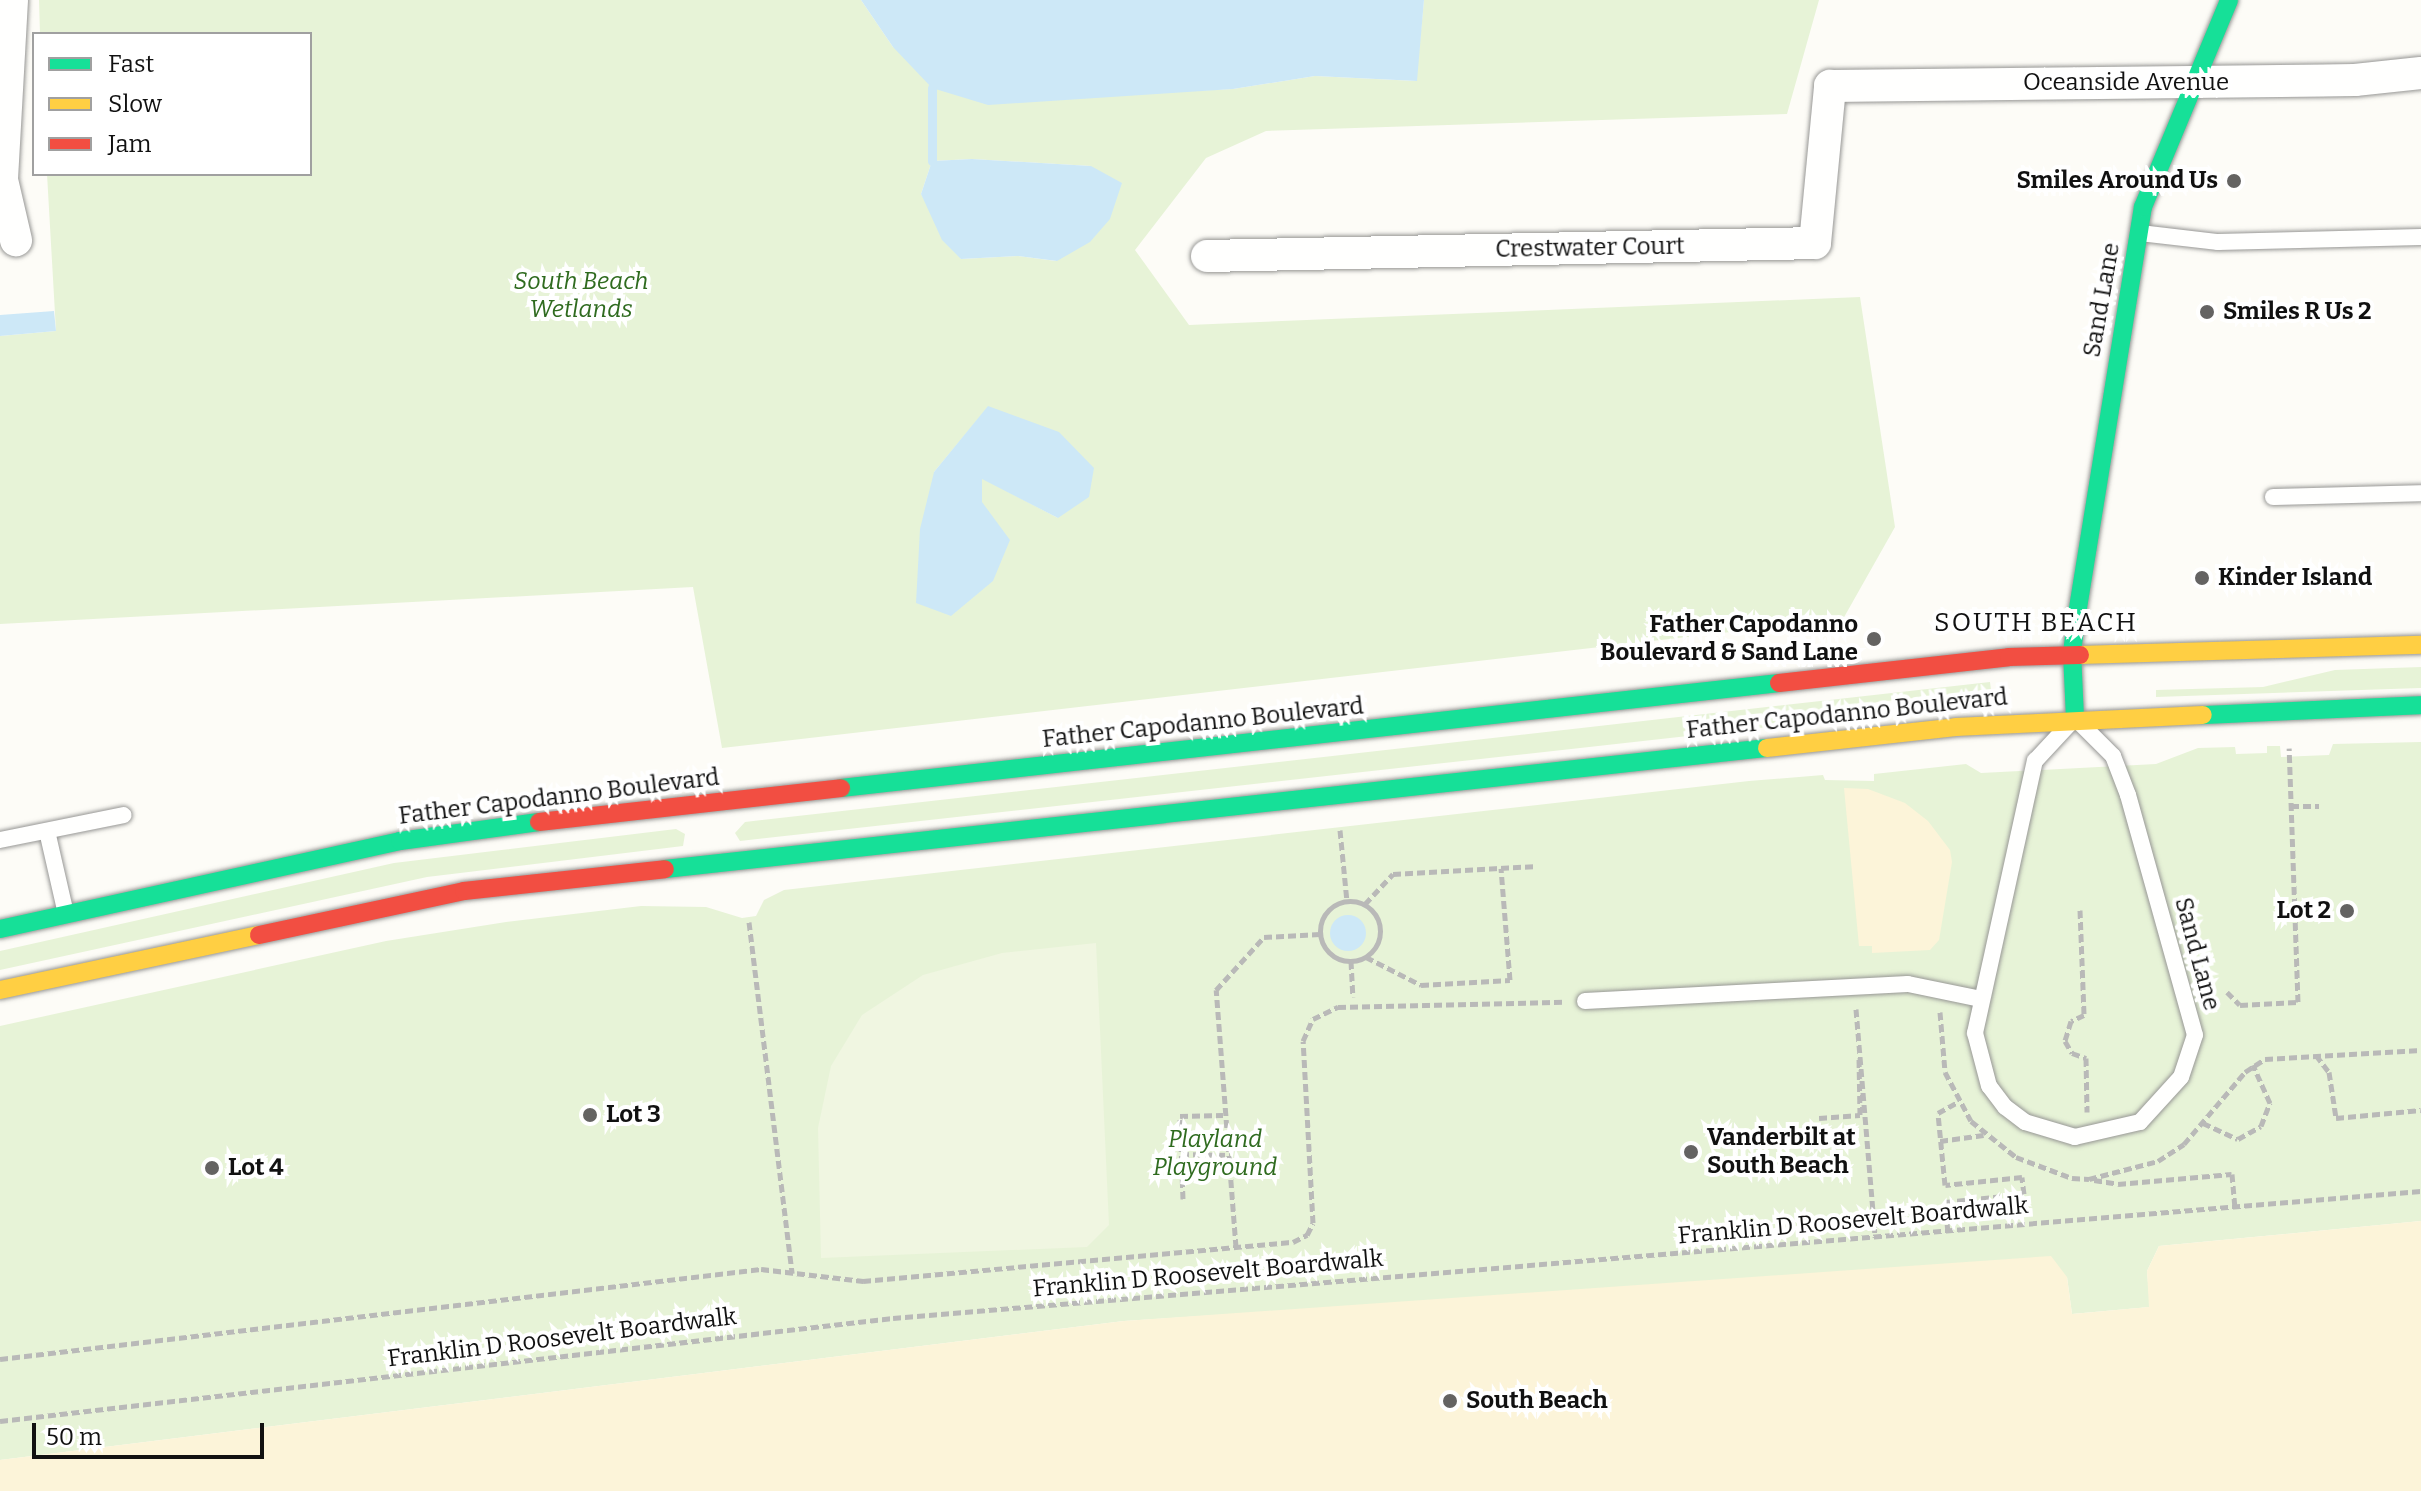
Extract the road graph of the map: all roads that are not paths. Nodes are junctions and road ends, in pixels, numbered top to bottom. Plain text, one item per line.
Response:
1 (12, 0) edge
2 (2229, 0) edge
3 (2421, 73) edge
4 (2195, 83) junction
5 (1830, 86) joint
6 (2138, 233) junction
7 (2421, 237) edge
8 (16, 240) dead end
9 (1207, 256) dead end
10 (2421, 493) edge
11 (2273, 497) dead end
12 (2421, 645) edge
13 (2072, 653) junction
14 (2421, 705) edge
15 (2075, 718) junction
16 (124, 815) dead end
17 (47, 831) junction
18 (0, 840) edge
19 (66, 914) junction
20 (0, 929) edge
21 (0, 990) edge
22 (1981, 999) junction
23 (1585, 1001) road end

1 - 8 street
2 - 4 main road, Sand Lane
3 - 4 street, Oceanside Avenue
4 - 5 street, Oceanside Avenue
4 - 6 main road, Sand Lane
5 - 9 street, Crestwater Court
6 - 7 lane
6 - 13 main road, Sand Lane
10 - 11 lane
12 - 13 main road, Father Capodanno Boulevard
13 - 15 main road, Sand Lane
13 - 19 main road, Father Capodanno Boulevard
14 - 15 main road, Father Capodanno Boulevard
15 - 21 main road, Father Capodanno Boulevard
15 - 22 lane, Sand Lane
15 - 22 lane, Sand Lane
16 - 17 lane
17 - 18 lane
17 - 19 lane
19 - 20 main road, Father Capodanno Boulevard
22 - 23 lane

